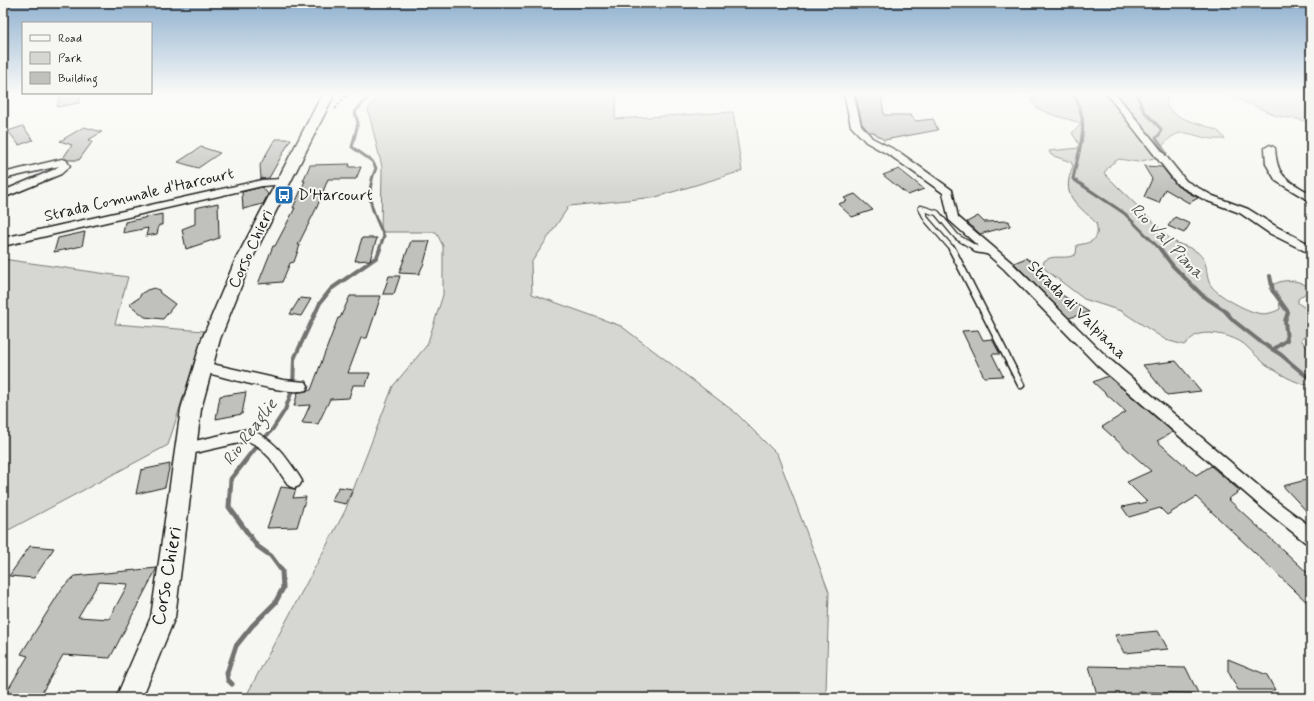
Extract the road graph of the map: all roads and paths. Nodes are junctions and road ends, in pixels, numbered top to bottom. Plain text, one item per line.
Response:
1 (312, 126) edge
2 (856, 126) edge
3 (1136, 126) edge
4 (1270, 148) dead end
5 (3, 176) edge
6 (283, 182) junction
7 (3, 195) edge
8 (1311, 198) edge
9 (3, 242) edge
10 (1311, 250) edge
11 (992, 252) junction
12 (203, 366) junction
13 (1021, 385) dead end
14 (301, 386) dead end
15 (186, 449) junction
16 (294, 481) dead end
17 (1311, 537) edge
18 (129, 698) edge

1 - 6 main road, Corso Chieri
2 - 11 street, Strada di Valpiana
3 - 10 street
4 - 8 street
5 - 7 street
6 - 9 street, Strada Comunale d'Harcourt
6 - 12 main road, Corso Chieri
11 - 13 lane
11 - 17 street, Strada di Valpiana
12 - 14 street
12 - 15 main road, Corso Chieri
15 - 16 street
15 - 18 main road, Corso Chieri

